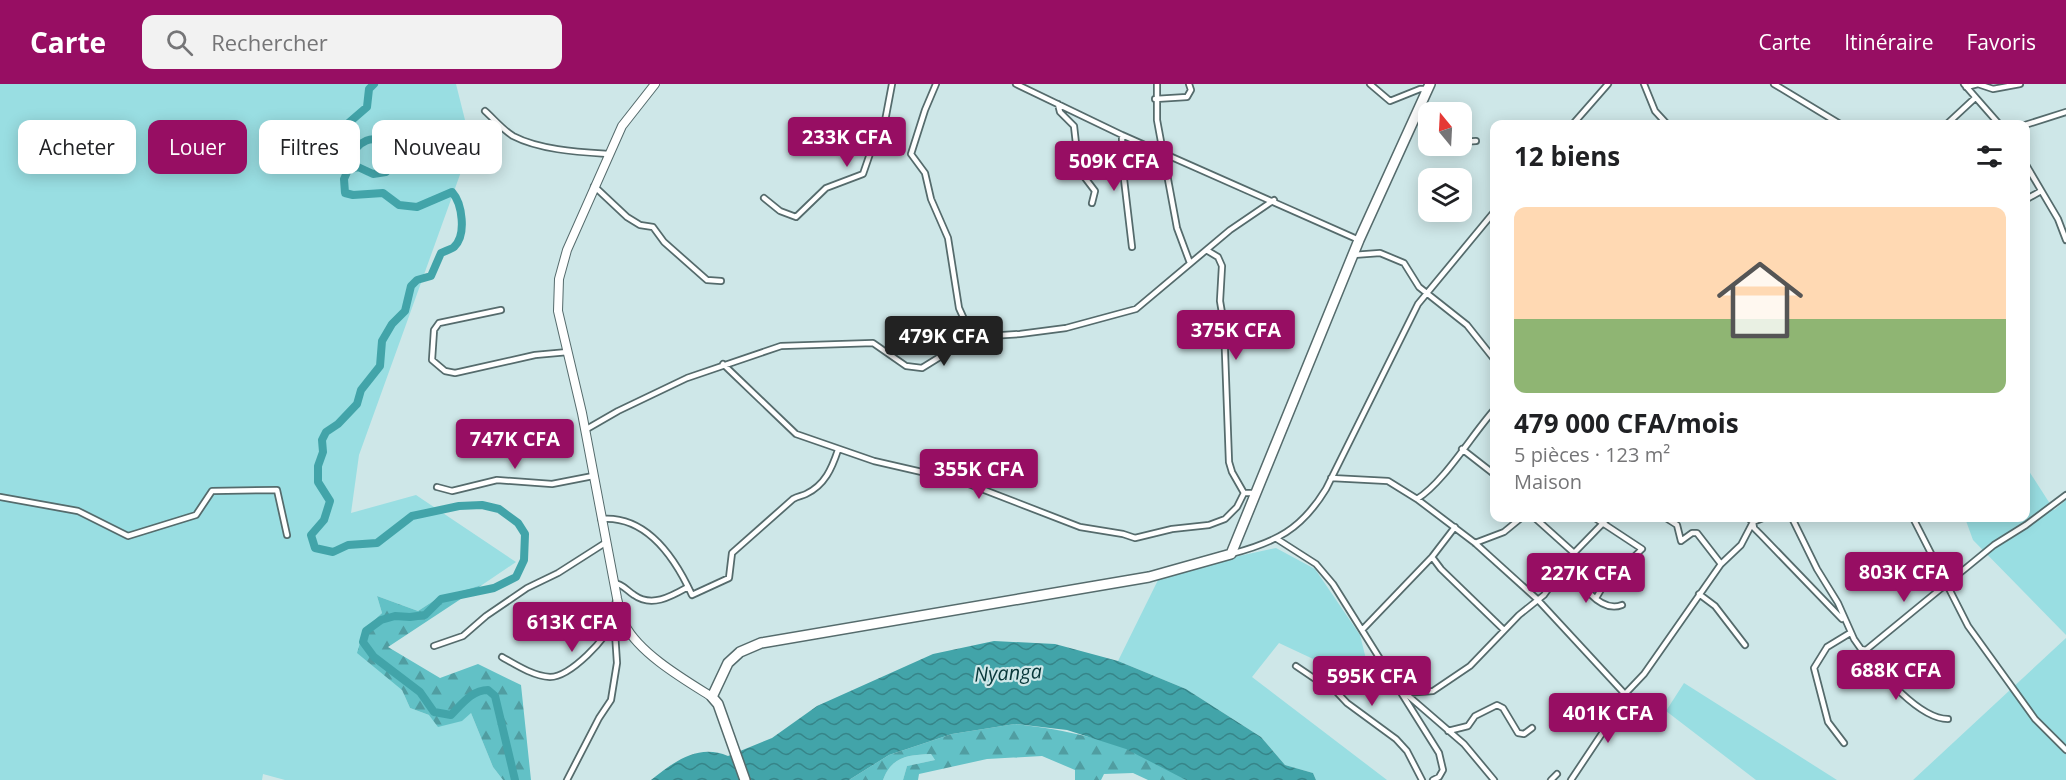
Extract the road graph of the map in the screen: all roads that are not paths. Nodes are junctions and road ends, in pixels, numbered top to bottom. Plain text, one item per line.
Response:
1 (655, 84) edge
2 (892, 84) edge
3 (936, 84) edge
4 (1016, 84) edge
5 (1157, 84) edge
6 (1189, 84) edge
7 (1370, 84) edge
8 (1418, 84) edge
9 (1608, 84) edge
10 (1644, 84) edge
11 (1774, 84) edge
12 (2020, 84) edge
13 (1429, 86) edge
14 (1965, 86) edge
15 (1415, 91) junction
16 (1975, 98) junction
17 (1155, 99) junction
18 (1058, 104) junction
19 (485, 111) dead end
20 (2066, 112) edge
21 (1414, 114) junction
22 (1418, 116) edge
23 (1576, 120) edge
24 (1663, 120) edge
25 (1833, 120) edge
26 (1951, 120) edge
27 (1995, 120) edge
28 (2030, 123) edge
29 (1122, 135) junction
30 (1472, 141) edge
31 (1476, 141) dead end
32 (1163, 152) junction
33 (609, 154) junction
34 (2030, 172) edge
35 (594, 186) junction
36 (2041, 191) junction
37 (2030, 197) edge
38 (764, 198) dead end
39 (1274, 200) junction
40 (1092, 203) dead end
41 (1490, 217) edge
42 (1359, 240) junction
43 (2066, 240) edge
44 (1132, 247) dead end
45 (1208, 251) junction
46 (1353, 255) junction
47 (1190, 263) junction
48 (721, 281) dead end
49 (1425, 293) junction
50 (501, 310) dead end
51 (972, 337) junction
52 (568, 352) junction
53 (1490, 354) edge
54 (723, 364) junction
55 (1490, 415) edge
56 (585, 430) junction
57 (1462, 449) junction
58 (838, 450) junction
59 (1490, 471) edge
60 (593, 476) junction
61 (1331, 478) junction
62 (437, 487) dead end
63 (1244, 493) junction
64 (1256, 494) junction
65 (2066, 495) edge
66 (0, 497) edge
67 (1417, 499) junction
68 (602, 519) junction
69 (1516, 522) edge
70 (1539, 522) edge
71 (1600, 522) edge
72 (1609, 522) edge
73 (1672, 522) edge
74 (1754, 522) joint
75 (1794, 522) edge
76 (1915, 522) edge
77 (1603, 524) junction
78 (1455, 527) junction
79 (1610, 527) junction
80 (287, 535) dead end
81 (1277, 539) junction
82 (606, 543) junction
83 (1475, 543) junction
84 (1574, 553) junction
85 (1231, 554) junction
86 (1432, 557) junction
87 (1569, 562) junction
88 (1721, 564) junction
89 (1947, 582) junction
90 (614, 583) junction
91 (688, 587) junction
92 (1699, 594) junction
93 (617, 598) junction
94 (1537, 598) junction
95 (1596, 598) junction
96 (1622, 605) dead end
97 (614, 618) junction
98 (1844, 621) junction
99 (1362, 630) junction
100 (1504, 630) junction
101 (1850, 633) junction
102 (1745, 645) dead end
103 (434, 646) dead end
104 (1866, 650) junction
105 (502, 657) dead end
106 (1296, 666) dead end
107 (1397, 688) junction
108 (1405, 693) junction
109 (1624, 694) junction
110 (712, 697) junction
111 (1948, 719) dead end
112 (1532, 728) dead end
113 (1446, 731) junction
114 (1844, 743) dead end
115 (2066, 750) edge
116 (1557, 774) dead end
117 (567, 780) edge
118 (745, 780) edge
119 (1422, 780) edge
120 (1433, 780) edge
121 (1494, 780) edge
122 (1551, 780) edge
123 (1571, 780) edge

1 - 33 main road
2 - 38 street
3 - 51 street
4 - 18 street
5 - 17 street
6 - 17 street
7 - 15 street
8 - 15 street
9 - 23 street
10 - 24 street
11 - 25 street
12 - 14 street
13 - 15 street
13 - 21 highway
14 - 16 street
16 - 26 street
16 - 27 street
17 - 32 street
18 - 29 street
18 - 40 street
19 - 33 street
20 - 28 street
21 - 22 street
21 - 42 highway
29 - 32 street
29 - 44 street
30 - 31 street
32 - 39 street
32 - 47 street
33 - 35 main road
34 - 36 street
35 - 48 street
35 - 52 main road
36 - 37 street
36 - 43 street
39 - 42 street
39 - 45 street
41 - 49 street
42 - 46 highway
45 - 47 street
45 - 63 street
46 - 49 street
46 - 64 highway
47 - 51 street
49 - 53 street
49 - 61 street
50 - 52 street
51 - 54 street
52 - 56 main road
54 - 56 street
54 - 58 street
55 - 57 street
56 - 60 main road
57 - 59 street
57 - 67 street
58 - 63 street
58 - 91 street
60 - 62 street
60 - 68 main road
61 - 67 street
61 - 81 street
63 - 64 street
64 - 85 highway
65 - 89 street
66 - 80 street
67 - 78 street
68 - 82 main road
68 - 91 street
69 - 83 street
70 - 84 street
71 - 77 street
72 - 79 street
73 - 88 street
74 - 88 street
74 - 98 street
75 - 98 street
76 - 89 street
77 - 79 street
77 - 84 street
78 - 83 street
78 - 86 street
79 - 95 street
81 - 85 street
81 - 99 street
82 - 90 main road
82 - 103 street
83 - 94 street
84 - 87 street
85 - 110 highway
86 - 99 street
86 - 100 street
87 - 94 street
87 - 95 street
88 - 92 street
89 - 104 street
89 - 115 street
90 - 91 street
90 - 93 main road
92 - 102 street
92 - 109 street
93 - 97 street
93 - 110 main road
94 - 100 street
94 - 109 street
95 - 96 street
97 - 105 street
97 - 117 street
98 - 101 street
99 - 107 street
100 - 108 street
101 - 104 street
101 - 114 street
104 - 111 street
106 - 119 street
107 - 108 street
107 - 120 street
108 - 113 street
109 - 123 street
110 - 118 highway
112 - 113 street
113 - 121 street
116 - 122 street

